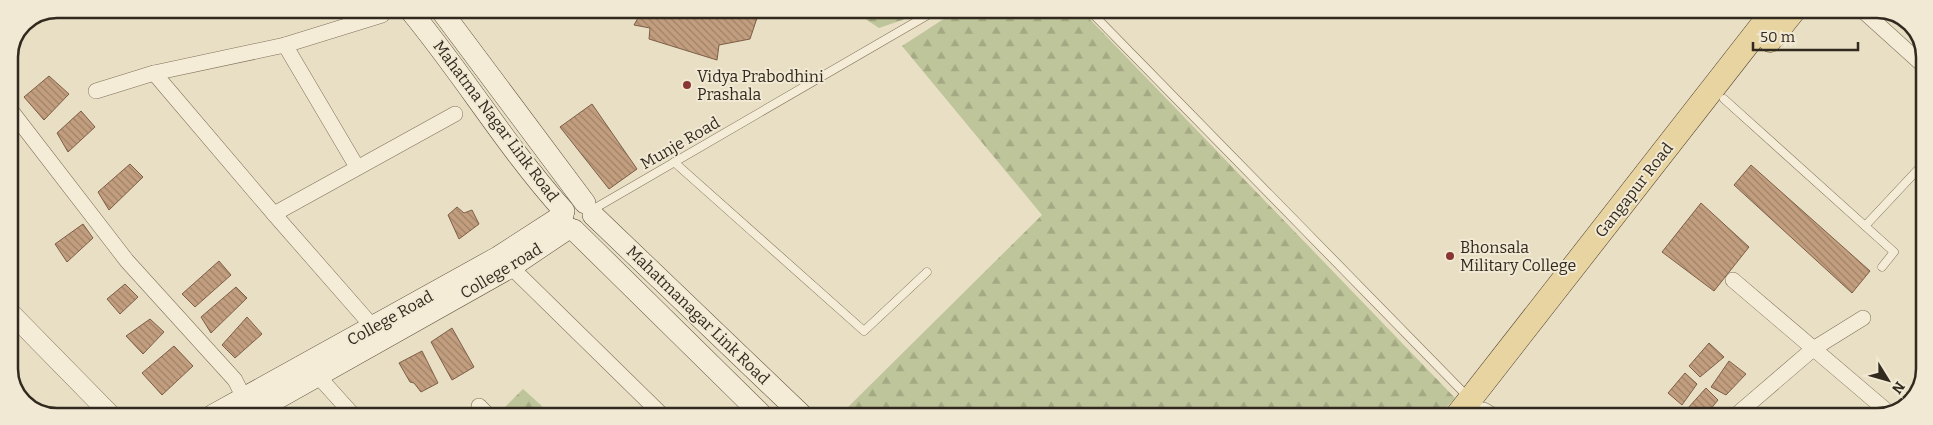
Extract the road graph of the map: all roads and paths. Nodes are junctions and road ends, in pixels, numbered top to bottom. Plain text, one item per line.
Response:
1 (372, 18) edge
2 (416, 18) edge
3 (447, 18) edge
4 (922, 18) edge
5 (1097, 18) edge
6 (1768, 18) edge
7 (1788, 18) edge
8 (1871, 18) edge
9 (285, 45) junction
10 (1915, 58) edge
11 (154, 73) junction
12 (96, 91) dead end
13 (1724, 99) junction
14 (455, 114) dead end
15 (18, 120) edge
16 (674, 162) junction
17 (357, 167) junction
18 (1915, 172) edge
19 (590, 210) junction
20 (274, 214) junction
21 (568, 221) junction
22 (1865, 226) junction
23 (510, 267) junction
24 (1882, 267) dead end
25 (927, 272) dead end
26 (1733, 280) dead end
27 (1863, 318) dead end
28 (18, 321) edge
29 (374, 327) junction
30 (1813, 349) junction
31 (318, 376) junction
32 (246, 407) edge
33 (1882, 407) edge
34 (104, 408) edge
35 (347, 408) edge
36 (654, 408) edge
37 (755, 408) edge
38 (795, 408) edge
39 (1472, 408) edge
40 (1479, 408) edge
41 (1479, 408) edge
42 (1744, 408) edge

1 - 9 street
2 - 21 main road, Mahatma Nagar Link Road
3 - 19 main road, Mahatma Nagar Link Road
4 - 16 lane, Munje Road
5 - 39 lane
6 - 40 main road, Gangapur Road
7 - 13 main road, Gangapur Road
8 - 10 street
9 - 11 street
9 - 17 street
11 - 12 street
11 - 20 street
13 - 22 lane
13 - 41 main road, Gangapur Road
14 - 17 street
15 - 32 street
16 - 19 lane, Munje Road
16 - 25 lane
17 - 20 street
18 - 22 lane
19 - 21 main road
19 - 38 main road, Mahatmanagar Link Road
20 - 29 street
21 - 23 main road, College road
21 - 29 main road, College Road
21 - 37 main road, Mahatmanagar Link Road
22 - 24 lane
23 - 31 main road, College road
23 - 36 street
26 - 30 street
27 - 30 street
28 - 34 street
29 - 32 main road, College Road
30 - 33 street
30 - 42 street
31 - 32 main road, College road
31 - 35 street

